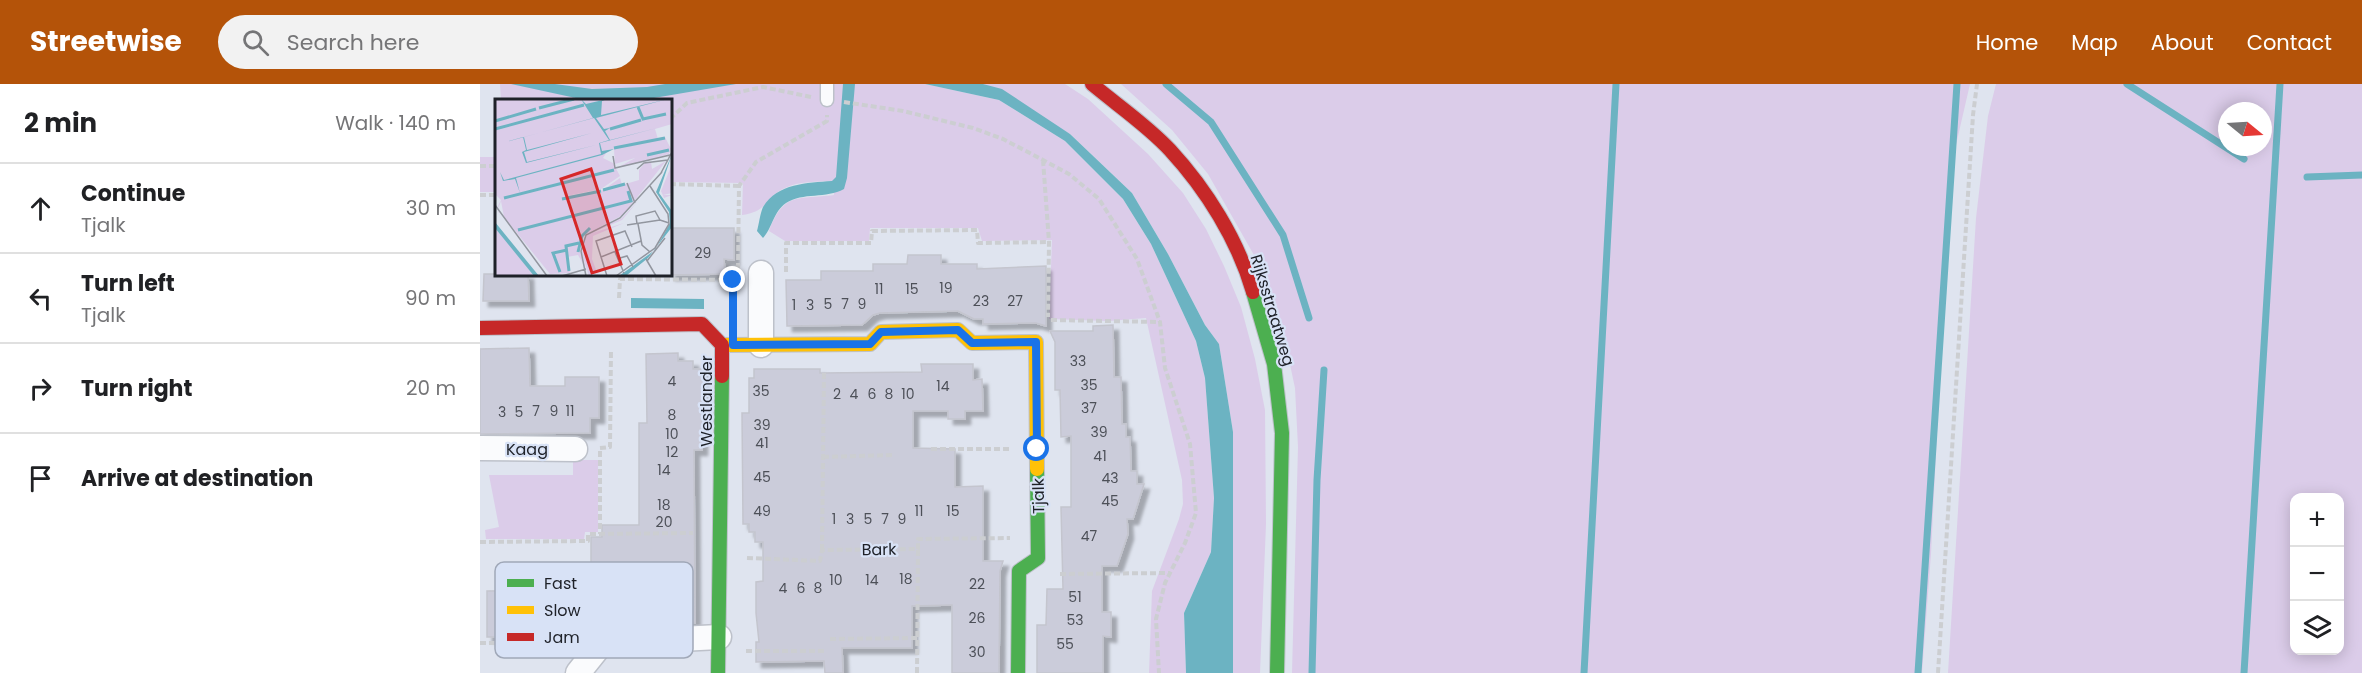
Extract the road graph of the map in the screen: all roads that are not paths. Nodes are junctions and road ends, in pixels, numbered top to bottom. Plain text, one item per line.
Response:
1 (827, 84) edge
2 (1092, 84) edge
3 (833, 100) road end
4 (761, 273) dead end
5 (480, 328) edge
6 (728, 345) junction
7 (761, 345) junction
8 (480, 448) edge
9 (575, 449) road end
10 (693, 644) edge
11 (719, 644) junction
12 (591, 658) edge
13 (581, 672) edge
14 (718, 673) edge
15 (1018, 673) edge
16 (1277, 673) edge

1 - 3 lane
2 - 16 street, Rijksstraatweg
4 - 7 street
5 - 6 street, Westlander
6 - 7 street, Tjalk
6 - 11 street, Westlander
7 - 15 street, Tjalk
8 - 9 street, Kaag
10 - 11 street
11 - 14 street, Westlander
12 - 13 street

